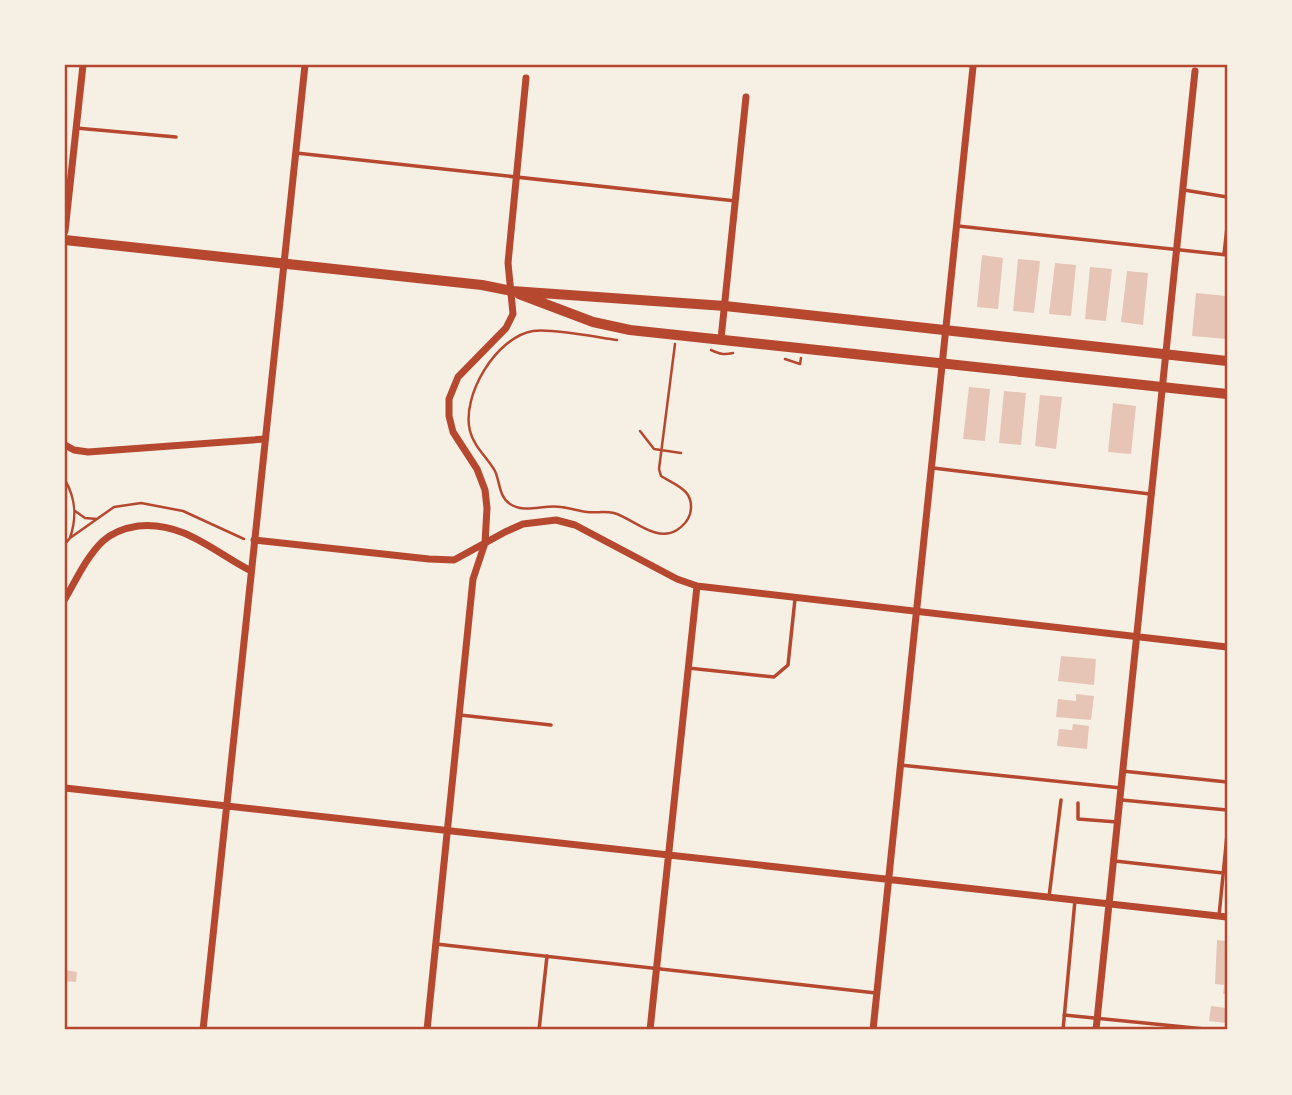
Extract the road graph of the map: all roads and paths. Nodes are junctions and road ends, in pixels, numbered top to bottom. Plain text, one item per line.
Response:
1 (83, 65) edge
2 (305, 65) edge
3 (973, 68) dead end
4 (1195, 71) dead end
5 (526, 78) dead end
6 (746, 97) dead end
7 (76, 128) junction
8 (176, 137) dead end
9 (296, 153) junction
10 (516, 176) junction
11 (1182, 190) junction
12 (1227, 197) edge
13 (736, 201) junction
14 (956, 226) junction
15 (1227, 228) edge
16 (65, 231) edge
17 (65, 240) edge
18 (1176, 249) junction
19 (1226, 254) edge
20 (283, 265) junction
21 (512, 290) junction
22 (725, 306) junction
23 (945, 330) junction
24 (722, 339) junction
25 (624, 341) dead end
26 (666, 345) dead end
27 (675, 346) junction
28 (684, 347) dead end
29 (802, 348) junction
30 (703, 349) dead end
31 (744, 354) dead end
32 (1165, 354) junction
33 (784, 359) dead end
34 (1227, 361) edge
35 (942, 364) junction
36 (1162, 387) junction
37 (1227, 394) edge
38 (640, 432) dead end
39 (265, 439) junction
40 (65, 445) edge
41 (662, 450) junction
42 (681, 453) dead end
43 (931, 468) junction
44 (65, 480) edge
45 (1150, 494) junction
46 (75, 511) junction
47 (97, 519) dead end
48 (70, 538) dead end
49 (254, 540) junction
50 (485, 543) junction
51 (251, 571) junction
52 (697, 586) junction
53 (795, 599) junction
54 (65, 600) edge
55 (916, 612) junction
56 (1136, 637) junction
57 (1227, 647) edge
58 (688, 668) junction
59 (460, 715) junction
60 (551, 725) dead end
61 (900, 765) junction
62 (1122, 771) junction
63 (1227, 782) edge
64 (65, 788) edge
65 (1121, 788) junction
66 (1119, 799) junction
67 (1061, 800) dead end
68 (1078, 803) dead end
69 (229, 806) junction
70 (1227, 810) edge
71 (1117, 822) junction
72 (449, 830) junction
73 (1227, 835) edge
74 (669, 855) junction
75 (1113, 861) junction
76 (1223, 873) junction
77 (888, 879) junction
78 (1225, 886) edge
79 (1049, 897) junction
80 (1075, 900) junction
81 (1109, 904) junction
82 (1223, 916) edge
83 (436, 944) junction
84 (547, 956) junction
85 (657, 968) junction
86 (877, 993) junction
87 (1064, 1015) junction
88 (1097, 1018) junction
89 (203, 1030) edge
90 (427, 1030) edge
91 (539, 1030) edge
92 (650, 1030) edge
93 (873, 1030) edge
94 (1063, 1030) edge
95 (1096, 1030) edge
96 (1208, 1030) edge
97 (1215, 1030) edge

1 - 7 street
2 - 9 street
3 - 14 street
4 - 11 street
5 - 10 street
6 - 13 street
7 - 8 lane
7 - 16 street
9 - 10 lane
9 - 20 street
10 - 13 lane
10 - 21 street
11 - 12 lane
11 - 18 street
13 - 22 street
14 - 18 lane
14 - 23 street
15 - 19 lane
17 - 20 street
18 - 19 lane
18 - 32 street
20 - 21 street
20 - 39 street
21 - 22 street
21 - 24 street
21 - 50 street
22 - 23 street
22 - 24 street
23 - 32 street
23 - 35 street
24 - 29 street
25 - 41 path
26 - 27 path
27 - 28 path
27 - 41 path
29 - 33 path
29 - 35 street
30 - 31 path
32 - 34 street
32 - 36 street
35 - 36 street
35 - 43 street
36 - 37 street
36 - 45 street
38 - 41 path
39 - 40 street
39 - 49 street
41 - 42 path
43 - 45 lane
43 - 55 street
44 - 46 path
45 - 56 street
46 - 47 path
46 - 48 path
49 - 50 street
49 - 51 street
50 - 52 street
50 - 59 street
51 - 54 street
51 - 69 street
52 - 53 street
52 - 58 street
53 - 55 street
53 - 58 lane
55 - 56 street
55 - 61 street
56 - 57 street
56 - 62 street
58 - 74 street
59 - 60 lane
59 - 72 street
61 - 65 lane
61 - 77 street
62 - 63 lane
62 - 65 street
64 - 69 street
65 - 66 street
66 - 70 lane
66 - 71 street
67 - 79 lane
68 - 71 lane
69 - 72 street
69 - 89 street
71 - 75 street
72 - 74 street
72 - 83 street
73 - 76 lane
74 - 77 street
74 - 85 street
75 - 76 lane
75 - 81 street
76 - 78 lane
77 - 79 street
77 - 86 street
78 - 82 lane
79 - 80 street
80 - 81 street
80 - 87 lane
81 - 82 street
81 - 88 street
83 - 84 lane
83 - 90 street
84 - 85 lane
84 - 91 lane
85 - 86 lane
85 - 92 street
86 - 93 street
87 - 88 lane
87 - 94 lane
88 - 95 street
88 - 96 lane
96 - 97 lane

